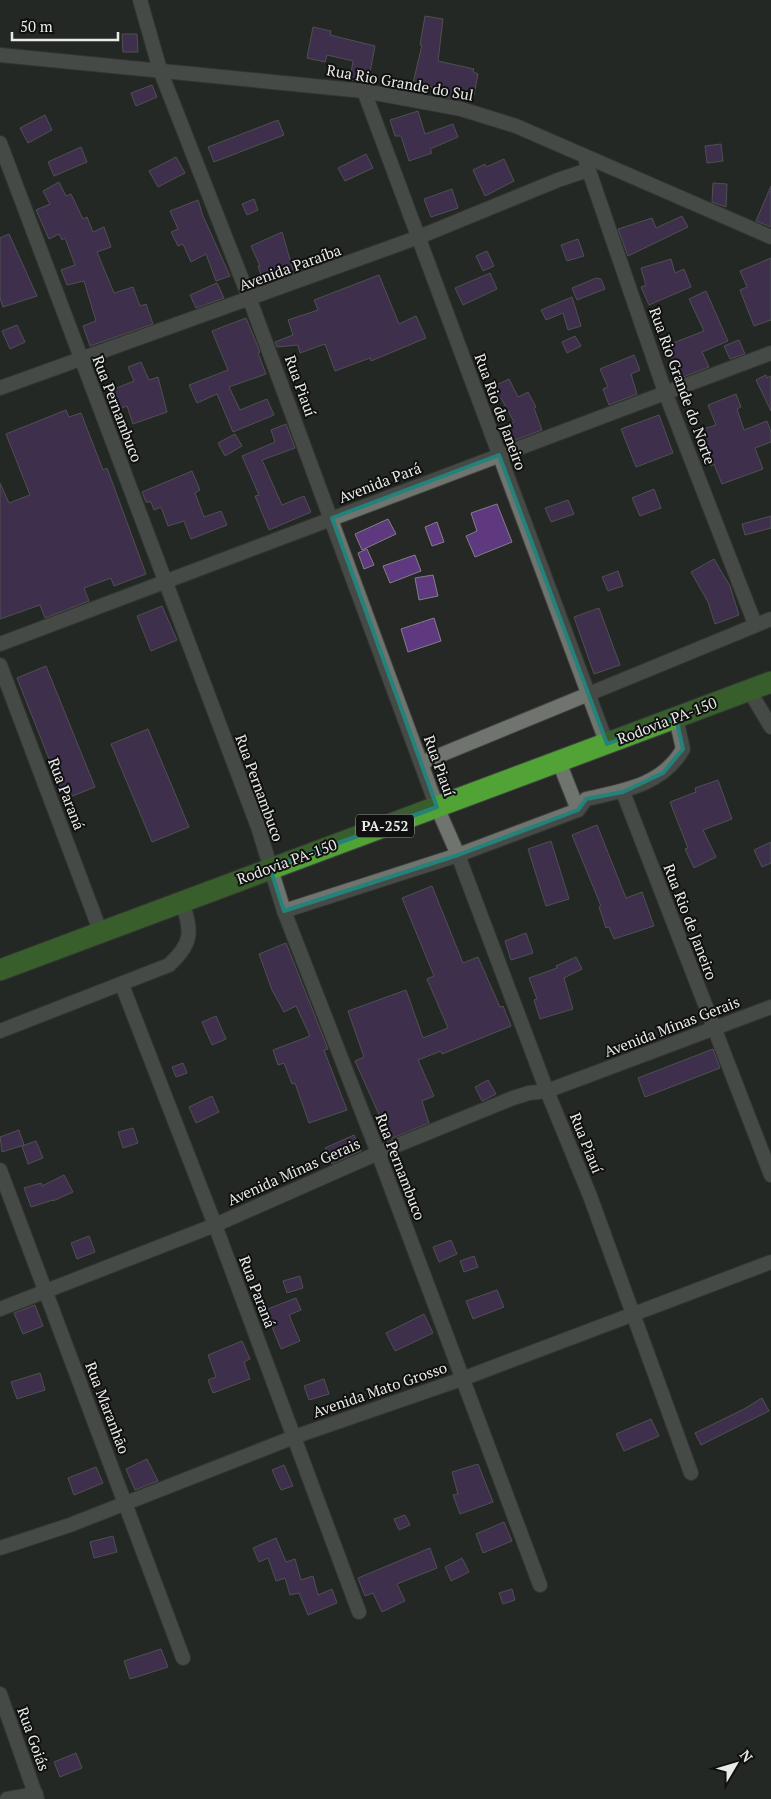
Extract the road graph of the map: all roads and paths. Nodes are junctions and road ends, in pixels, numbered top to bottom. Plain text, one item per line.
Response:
1 (140, 0) edge
2 (0, 55) edge
3 (160, 70) junction
4 (364, 91) junction
5 (0, 143) edge
6 (586, 163) junction
7 (771, 237) edge
8 (419, 238) junction
9 (250, 300) junction
10 (771, 353) edge
11 (80, 359) junction
12 (0, 388) edge
13 (666, 392) junction
14 (499, 455) junction
15 (332, 518) junction
16 (165, 581) junction
17 (771, 619) edge
18 (755, 624) junction
19 (0, 644) edge
20 (0, 665) edge
21 (771, 682) edge
22 (749, 690) junction
23 (588, 693) junction
24 (676, 718) junction
25 (771, 727) edge
26 (608, 744) junction
27 (559, 762) junction
28 (421, 763) junction
29 (623, 792) junction
30 (437, 807) junction
31 (578, 810) junction
32 (458, 855) junction
33 (270, 868) junction
34 (182, 902) junction
35 (284, 911) junction
36 (101, 933) junction
37 (0, 970) edge
38 (122, 985) junction
39 (771, 1007) edge
40 (713, 1030) junction
41 (0, 1031) edge
42 (547, 1091) junction
43 (378, 1153) junction
44 (0, 1170) edge
45 (771, 1175) edge
46 (215, 1225) junction
47 (771, 1262) edge
48 (46, 1292) junction
49 (0, 1309) edge
50 (632, 1314) junction
51 (462, 1379) junction
52 (294, 1438) junction
53 (691, 1473) dead end
54 (126, 1504) junction
55 (0, 1548) edge
56 (540, 1585) dead end
57 (359, 1612) dead end
58 (183, 1658) dead end
59 (0, 1694) edge
60 (37, 1797) edge
61 (7, 1799) edge

1 - 3 street, Rua Piauí
2 - 3 street, Rua Rio Grande do Sul
3 - 4 street, Rua Rio Grande do Sul
3 - 9 street, Rua Piauí
4 - 6 street, Rua Rio Grande do Sul
4 - 8 street, Rua Rio de Janeiro
5 - 11 street, Rua Pernambuco
6 - 7 street, Rua Rio Grande do Sul
6 - 8 street, Avenida Paraíba
6 - 13 street, Rua Rio Grande do Norte
8 - 9 street, Avenida Paraíba
8 - 14 street, Rua Rio de Janeiro
9 - 11 street, Avenida Paraíba
9 - 15 street, Rua Piauí
10 - 13 street, Avenida Pará
11 - 12 street, Avenida Paraíba
11 - 16 street, Rua Pernambuco
13 - 14 street, Avenida Pará
13 - 18 street, Rua Rio Grande do Norte
14 - 15 street, Avenida Pará
14 - 23 street, Rua Rio de Janeiro
15 - 16 street, Avenida Pará
15 - 28 street, Rua Piauí
16 - 19 street, Avenida Pará
16 - 33 street, Rua Pernambuco
17 - 18 street
18 - 23 street
20 - 36 street, Rua Paraná
21 - 22 highway, Rodovia PA-150 / PA-252
22 - 24 highway, Rodovia PA-150 / PA-252
22 - 25 street
23 - 26 street, Rua Rio de Janeiro
23 - 28 street
24 - 26 highway, Rodovia PA-150 / PA-252
24 - 29 street
26 - 27 highway, Rodovia PA-150 / PA-252
27 - 30 highway, Rodovia PA-150 / PA-252
27 - 31 street
28 - 30 street, Rua Piauí
29 - 31 street
29 - 40 street, Rua Rio de Janeiro
30 - 32 street, Rua Piauí
30 - 33 highway, Rodovia PA-150 / PA-252
31 - 32 street
32 - 35 street
32 - 42 street, Rua Piauí
33 - 34 highway, Rodovia PA-150 / PA-252
33 - 35 street, Rua Pernambuco
34 - 36 highway, Rodovia PA-150 / PA-252
34 - 38 street
35 - 43 street, Rua Pernambuco
36 - 37 highway, Rodovia PA-150 / PA-252
38 - 41 street
38 - 46 street, Rua Paraná
39 - 40 street, Avenida Minas Gerais
40 - 42 street, Avenida Minas Gerais
40 - 45 street, Rua Rio de Janeiro
42 - 43 street, Avenida Minas Gerais
42 - 50 street, Rua Piauí
43 - 46 street, Avenida Minas Gerais
43 - 51 street, Rua Pernambuco
44 - 48 street, Rua Maranhão
46 - 48 street, Avenida Minas Gerais
46 - 52 street, Rua Paraná
47 - 50 street, Avenida Mato Grosso
48 - 49 street, Avenida Minas Gerais
48 - 54 street, Rua Maranhão
50 - 51 street, Avenida Mato Grosso
50 - 53 street, Rua Piauí
51 - 52 street, Avenida Mato Grosso
51 - 56 street, Rua Pernambuco
52 - 54 street, Avenida Mato Grosso
52 - 57 street, Rua Paraná
54 - 55 street, Avenida Mato Grosso
54 - 58 street, Rua Maranhão
59 - 60 street, Rua Goiás
60 - 61 street

